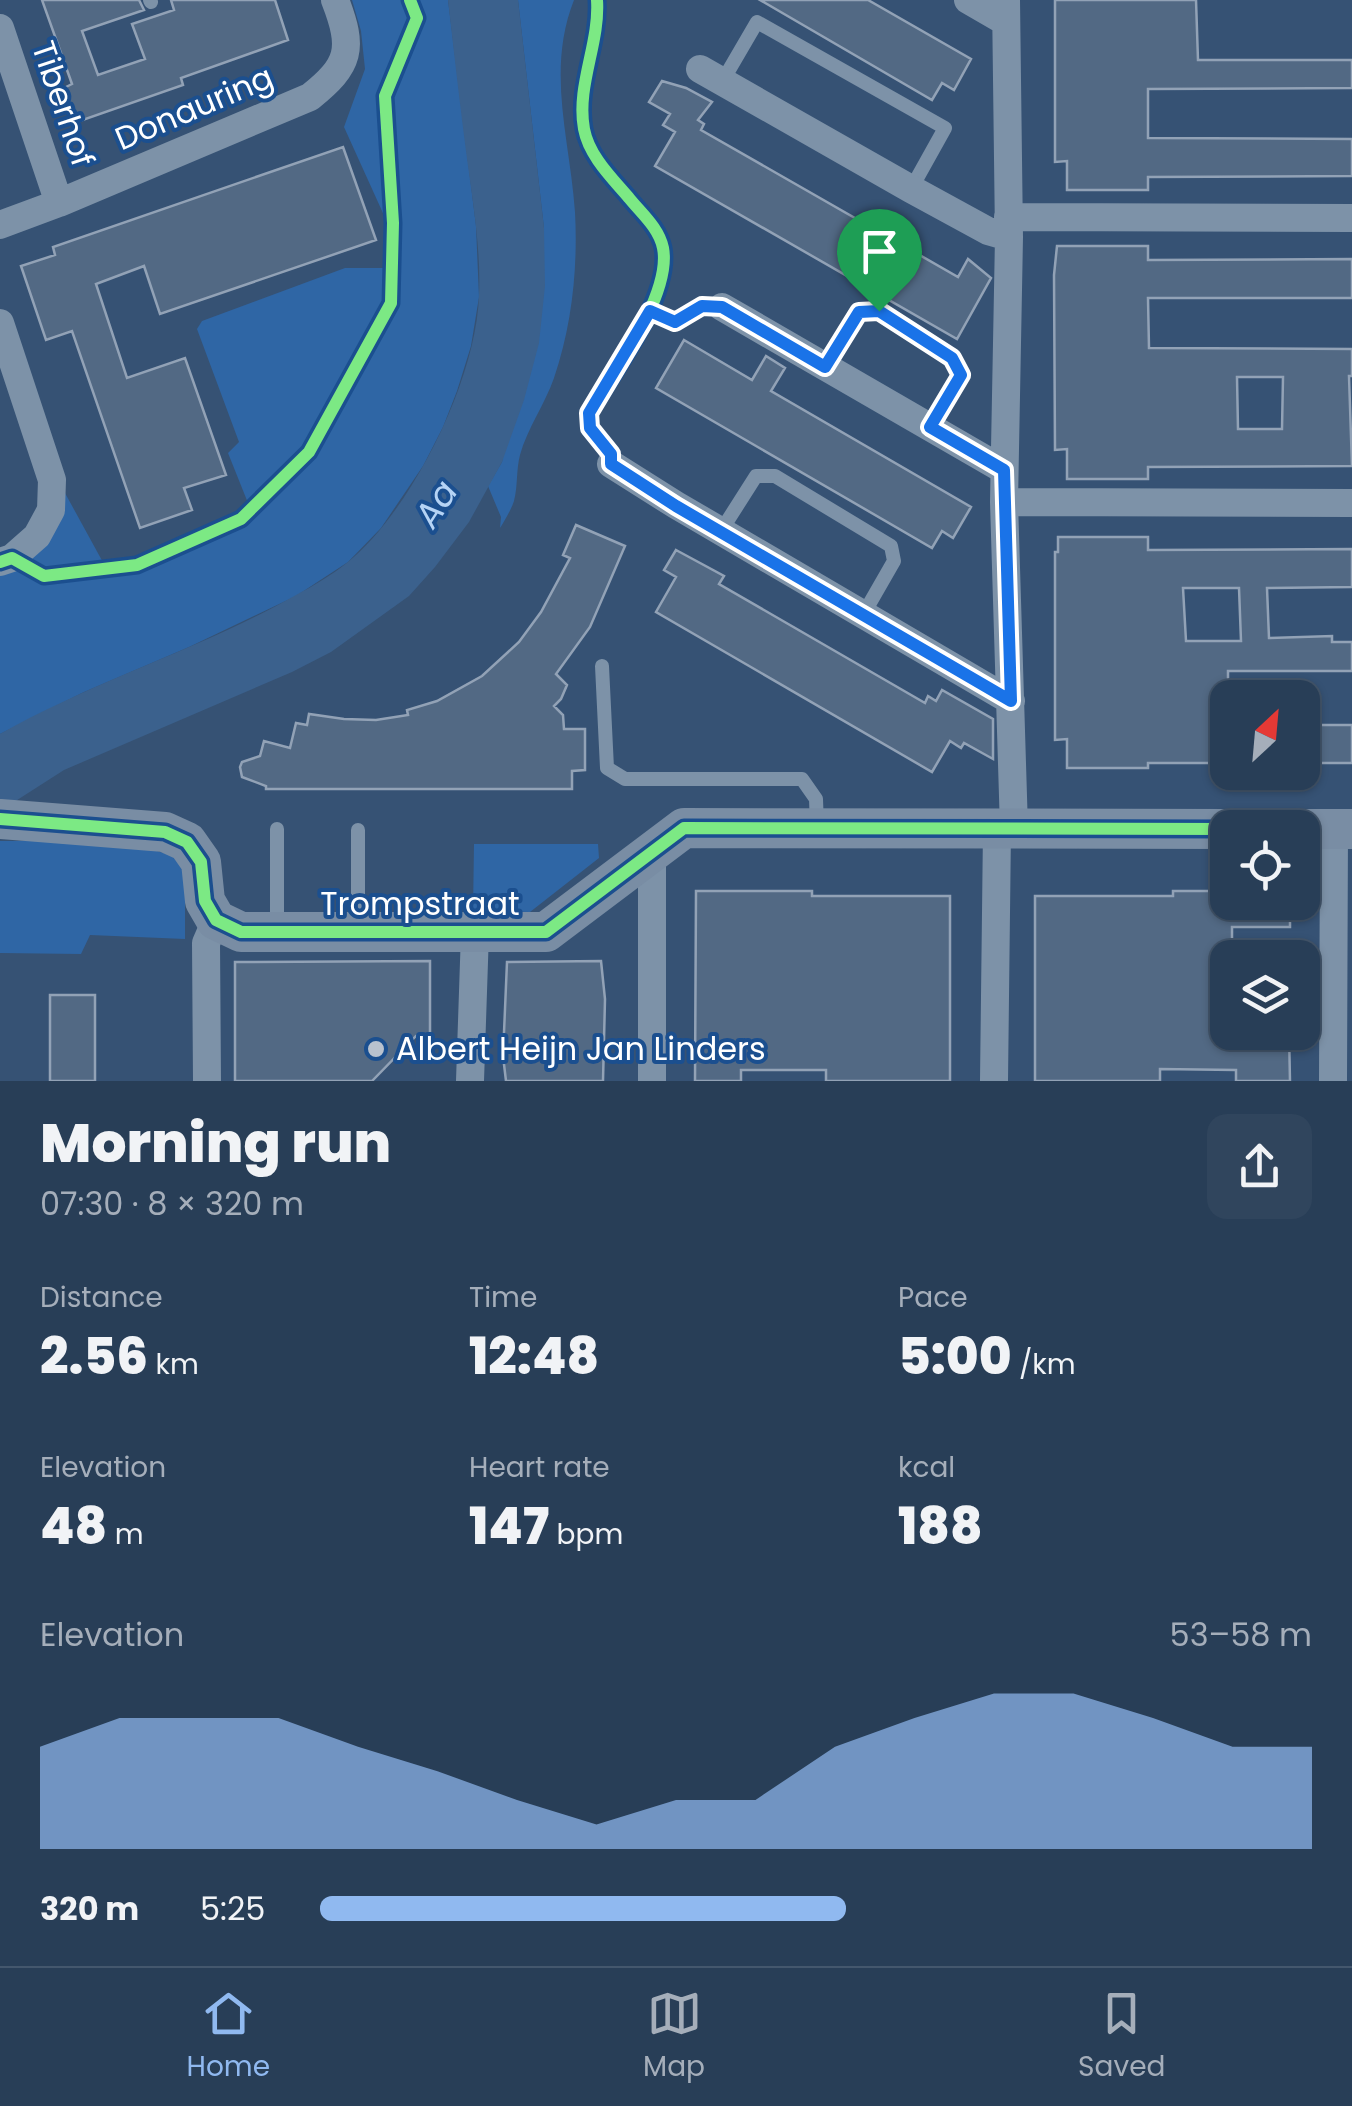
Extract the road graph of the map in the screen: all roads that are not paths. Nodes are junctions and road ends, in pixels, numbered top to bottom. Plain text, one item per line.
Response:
1 (335, 0) edge
2 (968, 0) edge
3 (1006, 11) edge
4 (0, 28) edge
5 (711, 76) joint
6 (911, 190) junction
7 (59, 203) junction
8 (1352, 218) edge
9 (0, 225) edge
10 (1008, 227) junction
11 (722, 307) dead end
12 (0, 323) edge
13 (825, 367) junction
14 (930, 427) junction
15 (611, 464) dead end
16 (1004, 470) junction
17 (1004, 502) junction
18 (1352, 503) edge
19 (721, 531) junction
20 (0, 562) edge
21 (864, 614) junction
22 (602, 666) dead end
23 (1011, 701) junction
24 (3, 819) edge
25 (817, 828) junction
26 (277, 829) dead end
27 (1006, 829) junction
28 (1210, 829) edge
29 (1330, 829) edge
30 (358, 830) dead end
31 (652, 853) junction
32 (216, 920) junction
33 (277, 930) junction
34 (358, 931) junction
35 (475, 932) junction
36 (207, 1081) edge
37 (470, 1081) edge
38 (652, 1081) edge
39 (994, 1081) edge
40 (1333, 1081) edge

1 - 7 street, Donauring
2 - 3 street
3 - 10 street
4 - 7 street, Tiberhof
5 - 6 street
5 - 6 lane
6 - 10 street
7 - 9 street, Donauring
8 - 10 street
10 - 16 street
11 - 13 street
12 - 20 street
13 - 14 street
13 - 14 lane
14 - 16 street
15 - 19 street
16 - 17 street
17 - 18 street
17 - 23 street
19 - 21 street
19 - 21 lane
21 - 23 street
22 - 25 lane
23 - 27 street
24 - 32 street
25 - 27 street, Trompstraat
25 - 31 street, Trompstraat
26 - 33 lane
27 - 28 street, Trompstraat
27 - 39 street
29 - 40 street
30 - 34 lane
31 - 35 street, Trompstraat
31 - 38 street
32 - 33 street, Trompstraat
32 - 36 street
33 - 34 street, Trompstraat
34 - 35 street, Trompstraat
35 - 37 street

